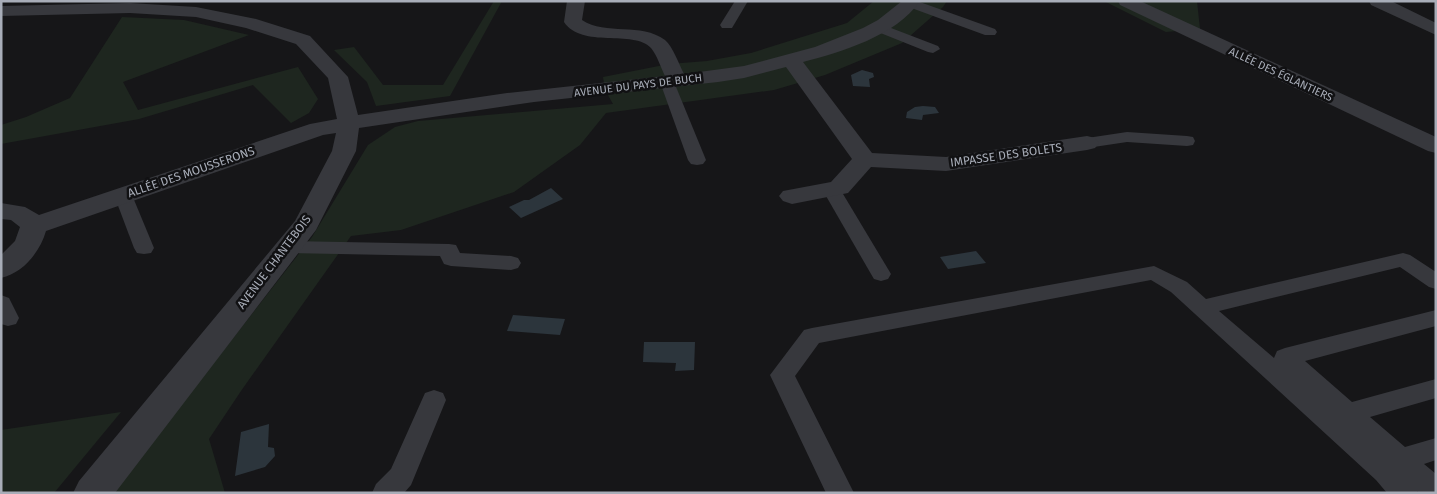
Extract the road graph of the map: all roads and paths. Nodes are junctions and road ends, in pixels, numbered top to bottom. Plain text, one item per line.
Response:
1 (576, 1) edge
2 (742, 1) edge
3 (1126, 1) edge
4 (1377, 1) edge
5 (911, 2) edge
6 (133, 5) edge
7 (1, 11) edge
8 (727, 25) dead end
9 (878, 28) junction
10 (1436, 30) edge
11 (990, 32) dead end
12 (933, 49) dead end
13 (790, 59) junction
14 (672, 81) junction
15 (349, 123) junction
16 (1186, 142) dead end
17 (1087, 143) joint
18 (1436, 146) edge
19 (697, 160) dead end
20 (865, 160) junction
21 (831, 190) junction
22 (123, 195) junction
23 (792, 196) dead end
24 (1, 211) edge
25 (34, 226) junction
26 (288, 247) junction
27 (144, 248) dead end
28 (512, 263) dead end
29 (1, 269) edge
30 (881, 274) dead end
31 (1436, 282) edge
32 (1202, 307) junction
33 (1436, 318) edge
34 (1436, 388) edge
35 (434, 400) dead end
36 (1348, 413) junction
37 (1436, 449) edge
38 (1401, 460) junction
39 (1436, 490) edge
40 (92, 493) edge
41 (386, 493) edge
42 (840, 493) edge
43 (1404, 493) edge

1 - 14 street
2 - 8 lane
3 - 18 street, ALLÉE DES ÉGLANTIERS
4 - 10 street
5 - 9 street, AVENUE DU PAYS DE BUCH
5 - 11 lane
6 - 7 street, AVENUE CHANTEBOIS
6 - 15 street, AVENUE CHANTEBOIS
9 - 12 lane
9 - 13 street, AVENUE DU PAYS DE BUCH
13 - 14 street, AVENUE DU PAYS DE BUCH
13 - 20 street
14 - 15 street, AVENUE DU PAYS DE BUCH
14 - 19 lane
15 - 22 street, ALLÉE DES MOUSSERONS
15 - 26 street, AVENUE CHANTEBOIS
16 - 17 lane
17 - 20 street, IMPASSE DES BOLETS
20 - 21 street
21 - 23 street
21 - 30 lane
22 - 25 street, ALLÉE DES MOUSSERONS
22 - 27 lane
24 - 25 street
25 - 29 street
26 - 28 lane
26 - 40 street, AVENUE CHANTEBOIS
31 - 32 lane
32 - 42 lane
32 - 43 lane
33 - 36 lane
34 - 36 lane
35 - 41 lane
36 - 38 lane
37 - 38 lane
38 - 39 lane

